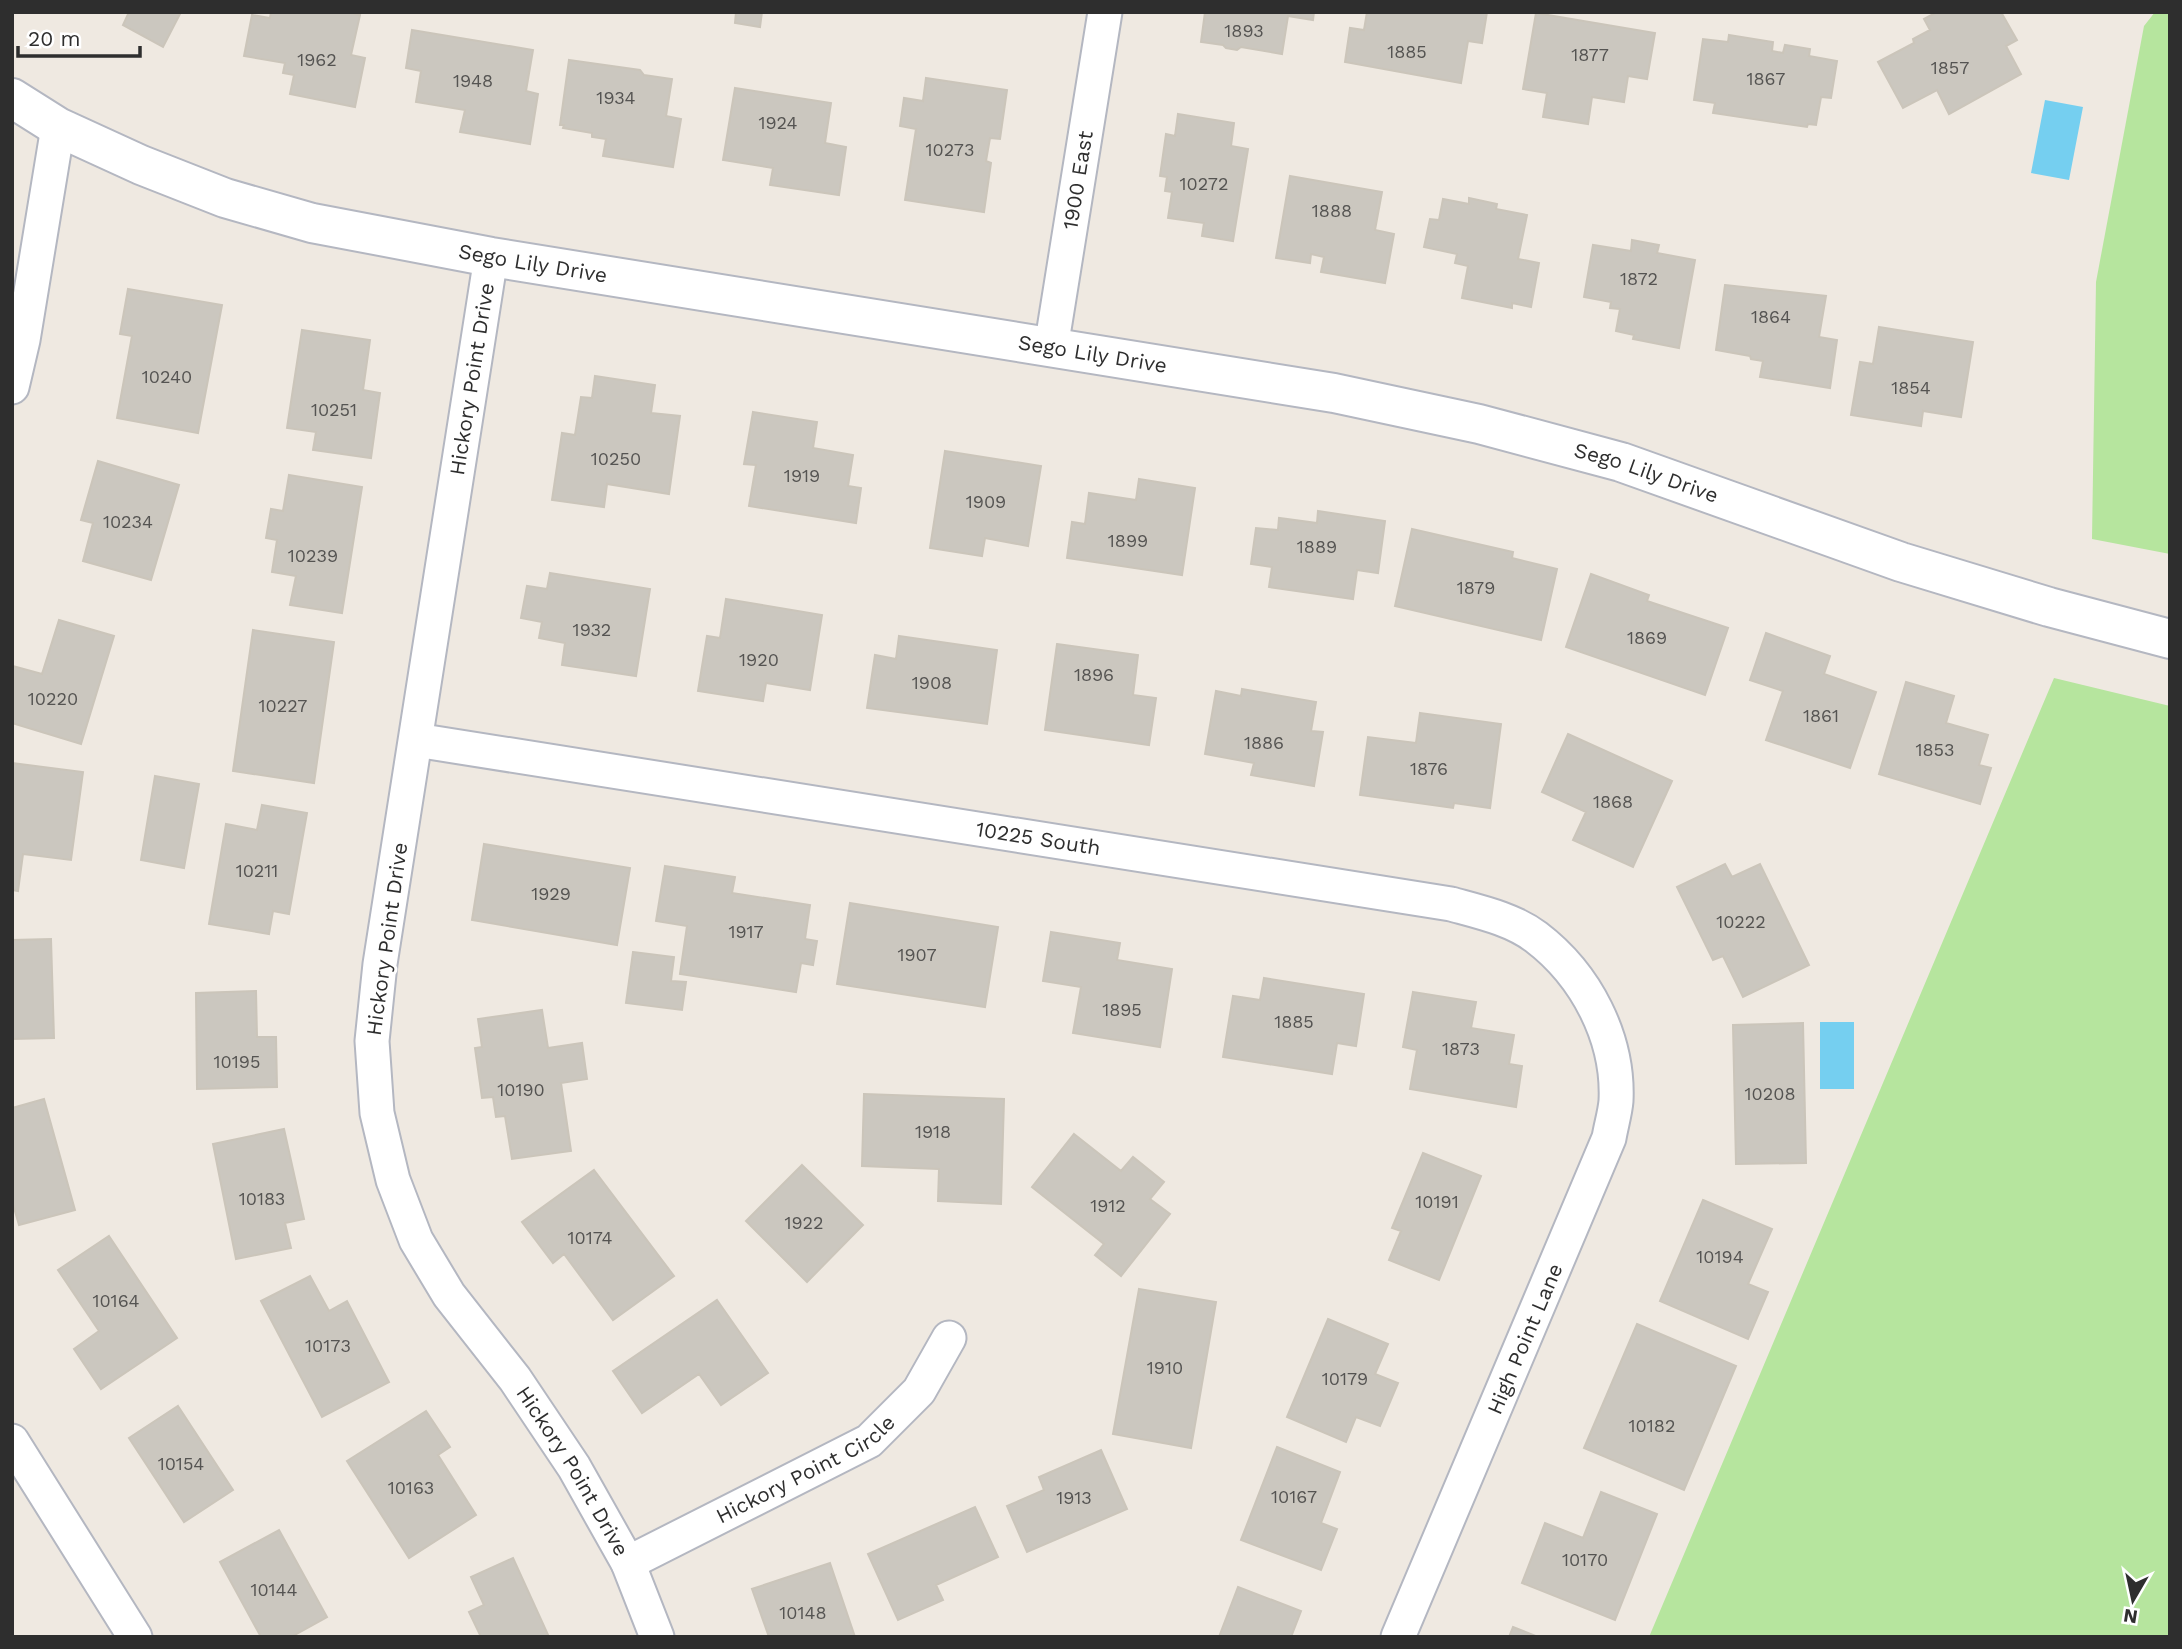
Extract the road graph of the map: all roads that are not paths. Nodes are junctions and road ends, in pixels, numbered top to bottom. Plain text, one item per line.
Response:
1 (1105, 12) edge
2 (12, 98) edge
3 (58, 127) junction
4 (491, 257) junction
5 (1051, 348) junction
6 (12, 387) edge
7 (2170, 639) edge
8 (416, 740) junction
9 (1606, 1034) joint
10 (949, 1338) dead end
11 (17, 1460) edge
12 (628, 1563) junction
13 (135, 1637) edge
14 (657, 1637) edge
15 (1398, 1637) edge

1 - 5 street, 1900 East
2 - 3 street, Sego Lily Drive
3 - 4 street, Sego Lily Drive
3 - 6 street
4 - 5 street, Sego Lily Drive
4 - 8 street, Hickory Point Drive
5 - 7 street, Sego Lily Drive
8 - 9 street, 10225 South
8 - 12 street, Hickory Point Drive
9 - 15 street, High Point Lane
10 - 12 street, Hickory Point Circle
11 - 13 street
12 - 14 street, Hickory Point Drive

